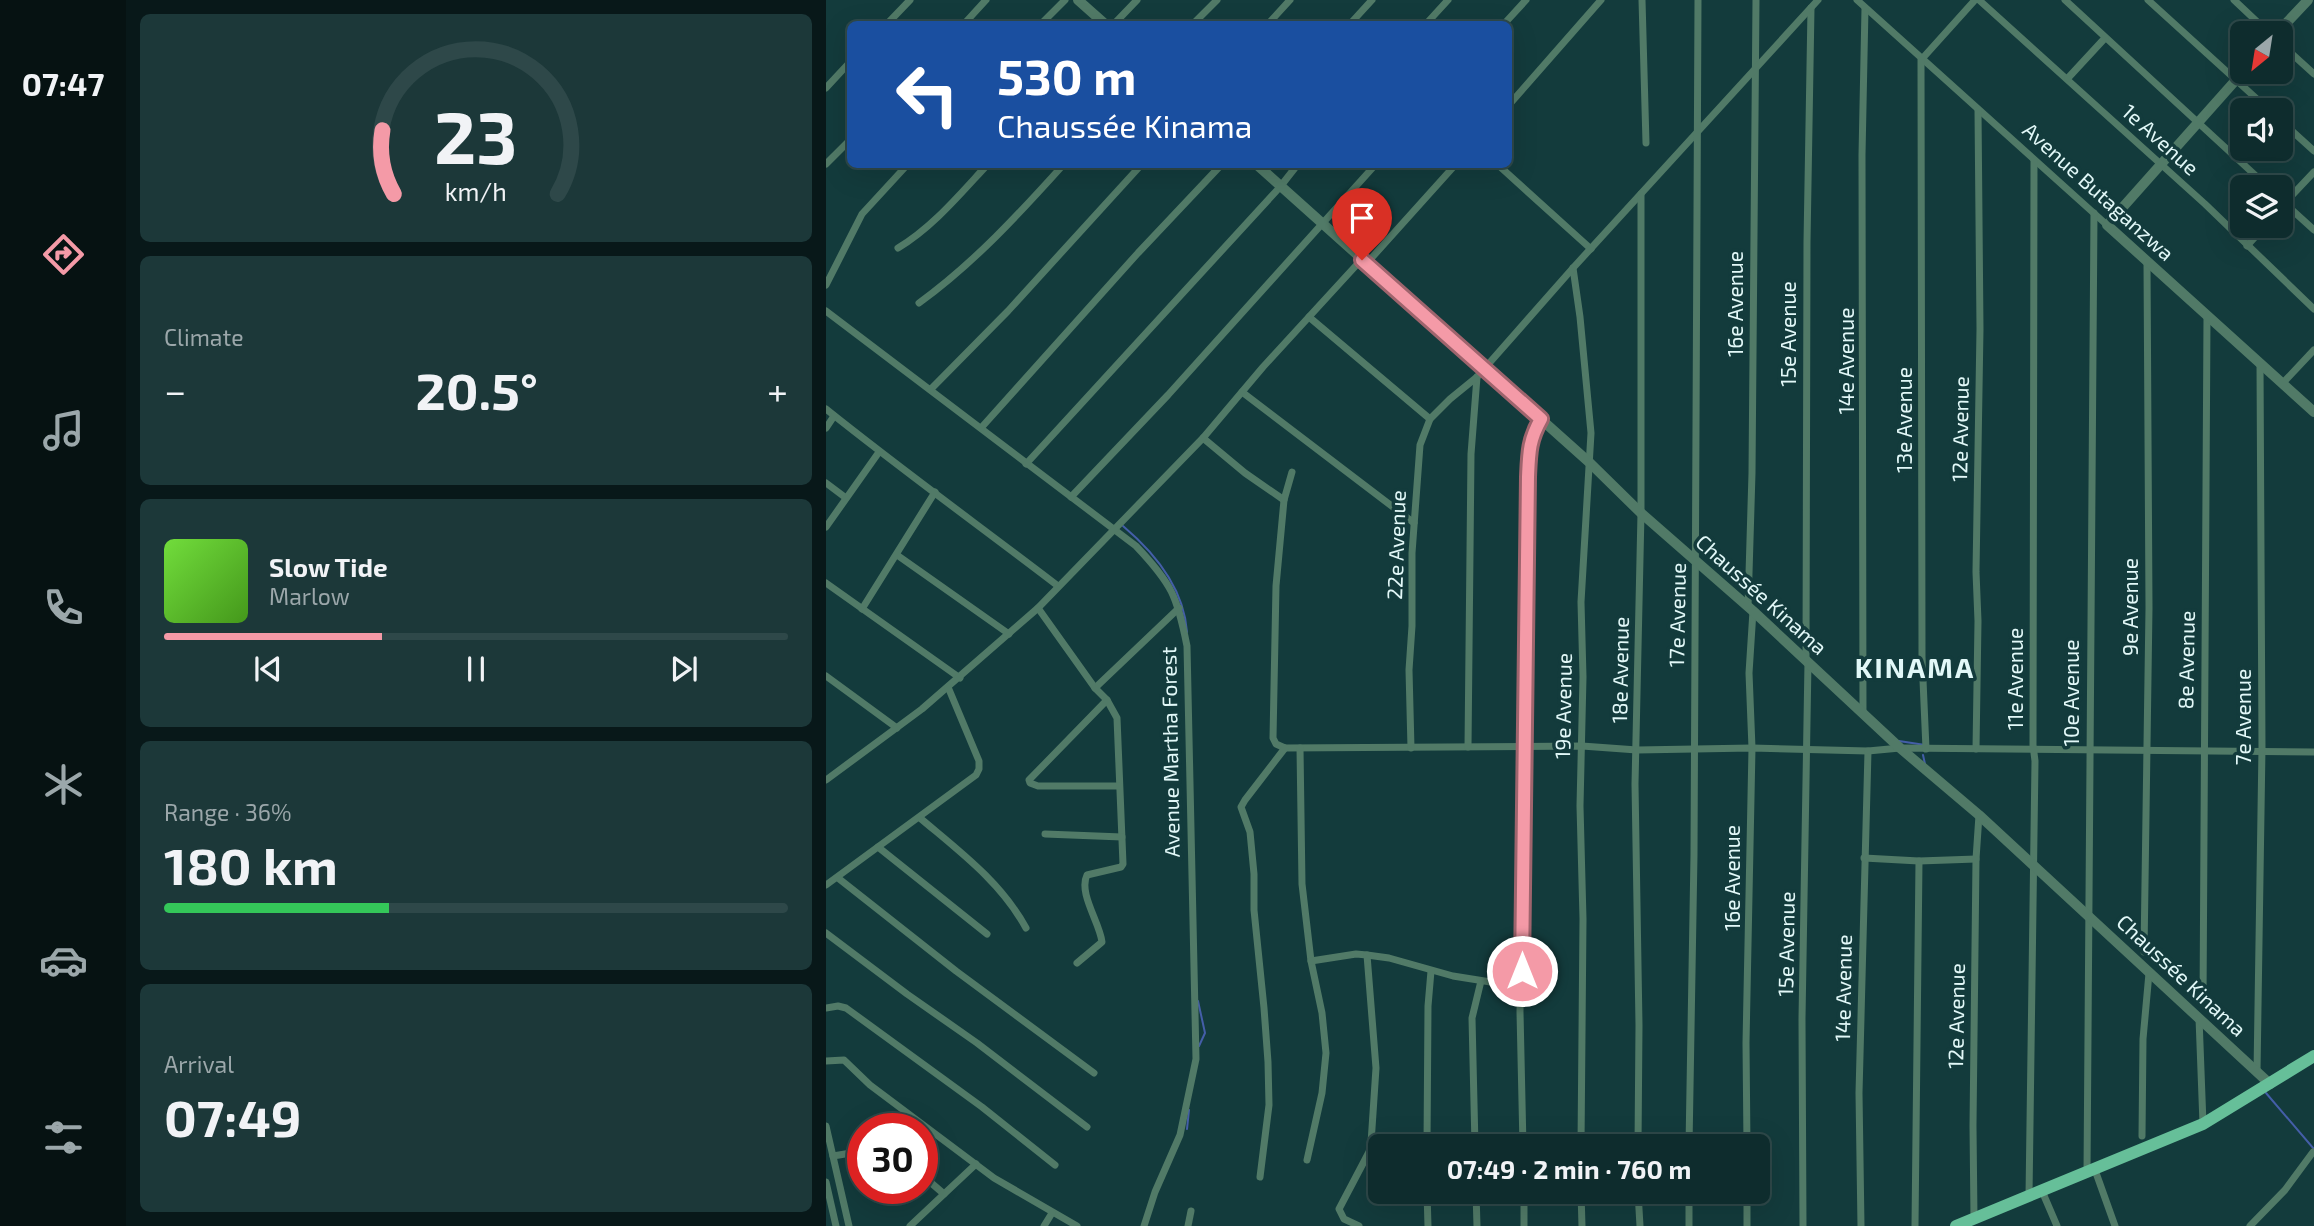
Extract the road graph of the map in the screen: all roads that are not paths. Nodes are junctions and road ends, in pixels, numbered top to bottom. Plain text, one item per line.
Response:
1 (911, 0) edge
2 (986, 0) edge
3 (1065, 0) edge
4 (1078, 0) edge
5 (1137, 0) edge
6 (1217, 0) edge
7 (1290, 0) edge
8 (1372, 0) edge
9 (1448, 0) edge
10 (1526, 0) edge
11 (1601, 0) edge
12 (1642, 0) edge
13 (1698, 0) edge
14 (1756, 0) edge
15 (1818, 0) edge
16 (1857, 0) edge
17 (1977, 0) edge
18 (2064, 0) edge
19 (2148, 0) edge
20 (2234, 0) edge
21 (2308, 0) edge
22 (1811, 8) junction
23 (1865, 8) junction
24 (890, 21) edge
25 (967, 21) edge
26 (1044, 21) edge
27 (1102, 21) edge
28 (1117, 21) edge
29 (1196, 21) edge
30 (1271, 21) edge
31 (1353, 21) edge
32 (1429, 21) edge
33 (1507, 21) edge
34 (2256, 21) edge
35 (2288, 21) edge
36 (2105, 38) junction
37 (2293, 55) edge
38 (1921, 60) junction
39 (847, 65) edge
40 (1755, 67) junction
41 (2230, 68) edge
42 (2314, 74) edge
43 (2068, 78) junction
44 (2233, 84) edge
45 (2247, 84) edge
46 (826, 88) edge
47 (2259, 98) edge
48 (1512, 101) edge
49 (1978, 110) junction
50 (2198, 122) junction
51 (1698, 130) junction
52 (2293, 132) edge
53 (847, 143) edge
54 (1646, 143) dead end
55 (2314, 151) edge
56 (2034, 161) junction
57 (826, 164) edge
58 (2160, 165) junction
59 (904, 168) edge
60 (984, 168) edge
61 (1060, 168) edge
62 (1138, 168) edge
63 (1218, 168) edge
64 (1260, 168) edge
65 (1295, 168) edge
66 (1372, 168) edge
67 (1453, 168) edge
68 (1501, 168) edge
69 (2314, 172) edge
70 (2255, 175) edge
71 (1280, 187) junction
72 (2293, 192) edge
73 (1641, 194) junction
74 (2293, 212) edge
75 (2094, 213) junction
76 (1322, 224) junction
77 (2107, 225) junction
78 (2314, 230) edge
79 (2254, 238) edge
80 (2247, 246) junction
81 (898, 248) dead end
82 (1591, 249) junction
83 (1364, 261) junction
84 (2147, 262) junction
85 (1573, 268) junction
86 (826, 285) edge
87 (919, 303) dead end
88 (2314, 309) edge
89 (826, 311) edge
90 (1309, 317) junction
91 (2207, 317) junction
92 (2314, 350) edge
93 (2260, 363) junction
94 (1480, 373) junction
95 (2282, 384) junction
96 (931, 389) junction
97 (1242, 392) junction
98 (826, 409) edge
99 (2314, 412) edge
100 (834, 416) junction
101 (1430, 419) junction
102 (1541, 419) junction
103 (826, 428) edge
104 (981, 428) junction
105 (1203, 438) junction
106 (879, 452) junction
107 (1590, 463) junction
108 (1026, 464) junction
109 (1292, 472) dead end
110 (826, 483) edge
111 (935, 492) junction
112 (1071, 497) junction
113 (846, 498) junction
114 (1284, 500) junction
115 (1640, 513) junction
116 (1414, 523) junction
117 (826, 527) edge
118 (1116, 530) junction
119 (897, 555) junction
120 (1696, 561) junction
121 (826, 583) edge
122 (1058, 586) junction
123 (1038, 608) junction
124 (1180, 608) junction
125 (862, 609) junction
126 (1750, 609) junction
127 (1009, 634) junction
128 (1807, 661) junction
129 (826, 676) edge
130 (960, 678) junction
131 (948, 687) junction
132 (1096, 688) junction
133 (1107, 700) junction
134 (1863, 713) junction
135 (897, 728) junction
136 (1582, 746) junction
137 (1468, 747) junction
138 (1524, 747) junction
139 (1926, 747) junction
140 (1976, 747) junction
141 (2033, 747) junction
142 (1285, 748) junction
143 (1300, 748) junction
144 (1411, 748) junction
145 (1694, 748) junction
146 (1752, 748) junction
147 (1809, 748) junction
148 (1900, 748) junction
149 (2089, 748) junction
150 (2148, 748) junction
151 (2203, 749) junction
152 (2262, 749) junction
153 (1637, 750) junction
154 (1867, 751) junction
155 (2314, 752) edge
156 (826, 780) edge
157 (1119, 786) junction
158 (1979, 815) junction
159 (920, 818) junction
160 (1045, 834) dead end
161 (1122, 837) junction
162 (878, 847) junction
163 (1864, 858) junction
164 (1976, 859) junction
165 (1919, 861) junction
166 (2033, 867) junction
167 (838, 878) junction
168 (826, 885) edge
169 (2087, 915) junction
170 (1026, 928) dead end
171 (826, 933) edge
172 (987, 934) dead end
173 (2144, 952) dead end
174 (1367, 955) junction
175 (1311, 961) junction
176 (1077, 963) dead end
177 (1430, 971) junction
178 (2149, 973) junction
179 (1480, 981) junction
180 (1522, 987) junction
181 (2203, 1004) dead end
182 (826, 1008) edge
183 (2199, 1018) junction
184 (2314, 1056) edge
185 (826, 1061) edge
186 (2257, 1072) junction
187 (1094, 1073) dead end
188 (2270, 1084) junction
189 (2203, 1124) junction
190 (826, 1126) edge
191 (1087, 1127) dead end
192 (1427, 1134) edge
193 (1475, 1134) edge
194 (1523, 1134) edge
195 (1581, 1134) edge
196 (1638, 1134) edge
197 (1689, 1134) edge
198 (1747, 1134) edge
199 (2142, 1136) dead end
200 (2313, 1152) edge
201 (847, 1154) edge
202 (833, 1156) junction
203 (1307, 1160) dead end
204 (976, 1164) junction
205 (1055, 1165) dead end
206 (2091, 1172) junction
207 (1260, 1177) dead end
208 (826, 1182) edge
209 (938, 1189) edge
210 (2042, 1191) junction
211 (944, 1194) junction
212 (2029, 1197) junction
213 (1427, 1204) edge
214 (1476, 1204) edge
215 (1524, 1204) edge
216 (1581, 1204) edge
217 (1639, 1204) edge
218 (1689, 1204) edge
219 (1747, 1204) edge
220 (1191, 1211) dead end
221 (1052, 1213) junction
222 (1974, 1218) junction
223 (836, 1226) edge
224 (849, 1226) edge
225 (910, 1226) edge
226 (1044, 1226) edge
227 (1077, 1226) edge
228 (1144, 1226) edge
229 (1188, 1226) edge
230 (1359, 1226) edge
231 (1428, 1226) edge
232 (1477, 1226) edge
233 (1524, 1226) edge
234 (1582, 1226) edge
235 (1640, 1226) edge
236 (1689, 1226) edge
237 (1747, 1226) edge
238 (1803, 1226) edge
239 (1861, 1226) edge
240 (1915, 1226) edge
241 (1956, 1226) edge
242 (2057, 1226) edge
243 (2115, 1226) edge
244 (2250, 1226) edge

1 - 24 street
2 - 25 street
3 - 26 street
4 - 27 street
5 - 28 street
6 - 29 street
7 - 30 street
8 - 31 street
9 - 32 street
10 - 33 street
11 - 48 street
12 - 54 street
13 - 51 street, 17e Avenue
14 - 40 street, 16e Avenue
15 - 22 street, 22e Avenue
16 - 23 street, Avenue Butaganzwa
17 - 38 street
17 - 43 street, 1e Avenue
18 - 36 street
19 - 41 street
20 - 34 street
21 - 35 street
22 - 40 street, 22e Avenue
22 - 128 street, 15e Avenue
23 - 38 street, Avenue Butaganzwa
23 - 134 street, 14e Avenue
36 - 43 street
36 - 50 street
37 - 42 street
38 - 49 street, Avenue Butaganzwa
38 - 139 street, 13e Avenue
39 - 46 street
40 - 51 street, 22e Avenue
40 - 126 street, 16e Avenue
43 - 58 street, 1e Avenue
44 - 50 street
45 - 47 street
49 - 56 street, Avenue Butaganzwa
49 - 140 street, 12e Avenue
50 - 58 street
50 - 70 street
51 - 73 street, 22e Avenue
51 - 120 street, 17e Avenue
52 - 55 street
53 - 57 street
56 - 75 street, Avenue Butaganzwa
56 - 141 street, 11e Avenue
58 - 77 street
58 - 80 street, 1e Avenue
59 - 86 street
60 - 81 street
61 - 87 street
62 - 96 street
63 - 104 street
64 - 71 street, Chaussée Kinama
65 - 71 street
66 - 76 street
67 - 83 street
68 - 82 street
69 - 72 street
71 - 76 street, Chaussée Kinama
71 - 108 street
73 - 82 street, 22e Avenue
73 - 115 street, 18e Avenue
74 - 78 street
75 - 77 street, Avenue Butaganzwa
75 - 149 street, 10e Avenue
76 - 83 street, Chaussée Kinama
76 - 112 street
77 - 84 street, Avenue Butaganzwa
79 - 80 street
80 - 88 street, 1e Avenue
82 - 85 street, 22e Avenue
83 - 90 street
83 - 94 street, Chaussée Kinama
84 - 91 street, Avenue Butaganzwa
84 - 150 street, 9e Avenue
85 - 94 street, 22e Avenue
85 - 107 street, 19e Avenue
89 - 96 street, Avenue Martha Forest
90 - 97 street
90 - 101 street
91 - 93 street, Avenue Butaganzwa
91 - 151 street, 8e Avenue
92 - 95 street
93 - 95 street, Avenue Butaganzwa
93 - 152 street, 7e Avenue
94 - 101 street, 22e Avenue
94 - 102 street, Chaussée Kinama
94 - 137 street
95 - 99 street, Avenue Butaganzwa
96 - 104 street, Avenue Martha Forest
97 - 105 street
97 - 116 street
98 - 100 street
100 - 103 street
100 - 106 street
101 - 116 street, 22e Avenue
102 - 107 street, Chaussée Kinama
102 - 138 street
104 - 108 street, Avenue Martha Forest
105 - 114 street
105 - 118 street
106 - 111 street
106 - 113 street
107 - 115 street, Chaussée Kinama
107 - 136 street, 19e Avenue
108 - 112 street, Avenue Martha Forest
109 - 114 street
110 - 113 street
111 - 119 street
111 - 122 street
112 - 118 street, Avenue Martha Forest
113 - 117 street
114 - 142 street
115 - 120 street, Chaussée Kinama
115 - 153 street, 18e Avenue
116 - 144 street, 22e Avenue
118 - 122 street
118 - 124 street, Avenue Martha Forest
119 - 125 street
119 - 127 street
120 - 126 street, Chaussée Kinama
120 - 145 street, 17e Avenue
121 - 125 street
122 - 123 street
123 - 127 street
123 - 132 street
124 - 132 street
124 - 228 street, Avenue Martha Forest
125 - 130 street
126 - 128 street, Chaussée Kinama
126 - 146 street, 16e Avenue
127 - 130 street
128 - 134 street, Chaussée Kinama
128 - 147 street, 15e Avenue
129 - 135 street
130 - 131 street
131 - 135 street
131 - 159 street
132 - 133 street
133 - 157 street
133 - 157 street
134 - 148 street, Chaussée Kinama
135 - 156 street
136 - 138 street
136 - 153 street
136 - 195 street, 19e Avenue
137 - 138 street
137 - 144 street
138 - 180 street
139 - 140 street
139 - 148 street
140 - 141 street
141 - 149 street
141 - 166 street, 11e Avenue
142 - 143 street
142 - 207 street
143 - 144 street
143 - 175 street
145 - 146 street
145 - 153 street
145 - 197 street, 17e Avenue
146 - 147 street
146 - 198 street, 16e Avenue
147 - 154 street
147 - 238 street, 15e Avenue
148 - 154 street
148 - 158 street, Chaussée Kinama
149 - 150 street
149 - 169 street, 10e Avenue
150 - 151 street
150 - 173 street, 9e Avenue
151 - 152 street
151 - 181 street, 8e Avenue
152 - 155 street
152 - 186 street, 7e Avenue
153 - 196 street, 18e Avenue
154 - 163 street, 14e Avenue
157 - 161 street
158 - 164 street, 12e Avenue
158 - 166 street, Chaussée Kinama
159 - 162 street
159 - 170 street
160 - 161 street
161 - 176 street
162 - 167 street
162 - 172 street
163 - 165 street
163 - 239 street, 14e Avenue
164 - 165 street
164 - 222 street, 12e Avenue
165 - 240 street
166 - 169 street, Chaussée Kinama
166 - 212 street, 11e Avenue
167 - 168 street
167 - 187 street
169 - 178 street, Chaussée Kinama
169 - 206 street, 10e Avenue
171 - 191 street
174 - 175 street
174 - 177 street
174 - 230 street
175 - 203 street
177 - 179 street
177 - 192 street
178 - 183 street, Chaussée Kinama
178 - 199 street
179 - 180 street
179 - 193 street
180 - 194 street
182 - 205 street
183 - 186 street, Chaussée Kinama
183 - 189 street
184 - 188 main road
185 - 204 street
186 - 188 street, Chaussée Kinama
188 - 189 main road
189 - 206 main road
190 - 202 street
200 - 244 street
201 - 202 street
202 - 224 street
204 - 211 street
204 - 221 street
206 - 210 main road
206 - 243 street, 10e Avenue
208 - 223 street
209 - 211 street
210 - 212 main road
210 - 242 street
211 - 225 street
212 - 222 main road
213 - 231 street
214 - 232 street
215 - 233 street
216 - 234 street
217 - 235 street
218 - 236 street
219 - 237 street
220 - 229 street
221 - 226 street
221 - 227 street
222 - 241 main road

